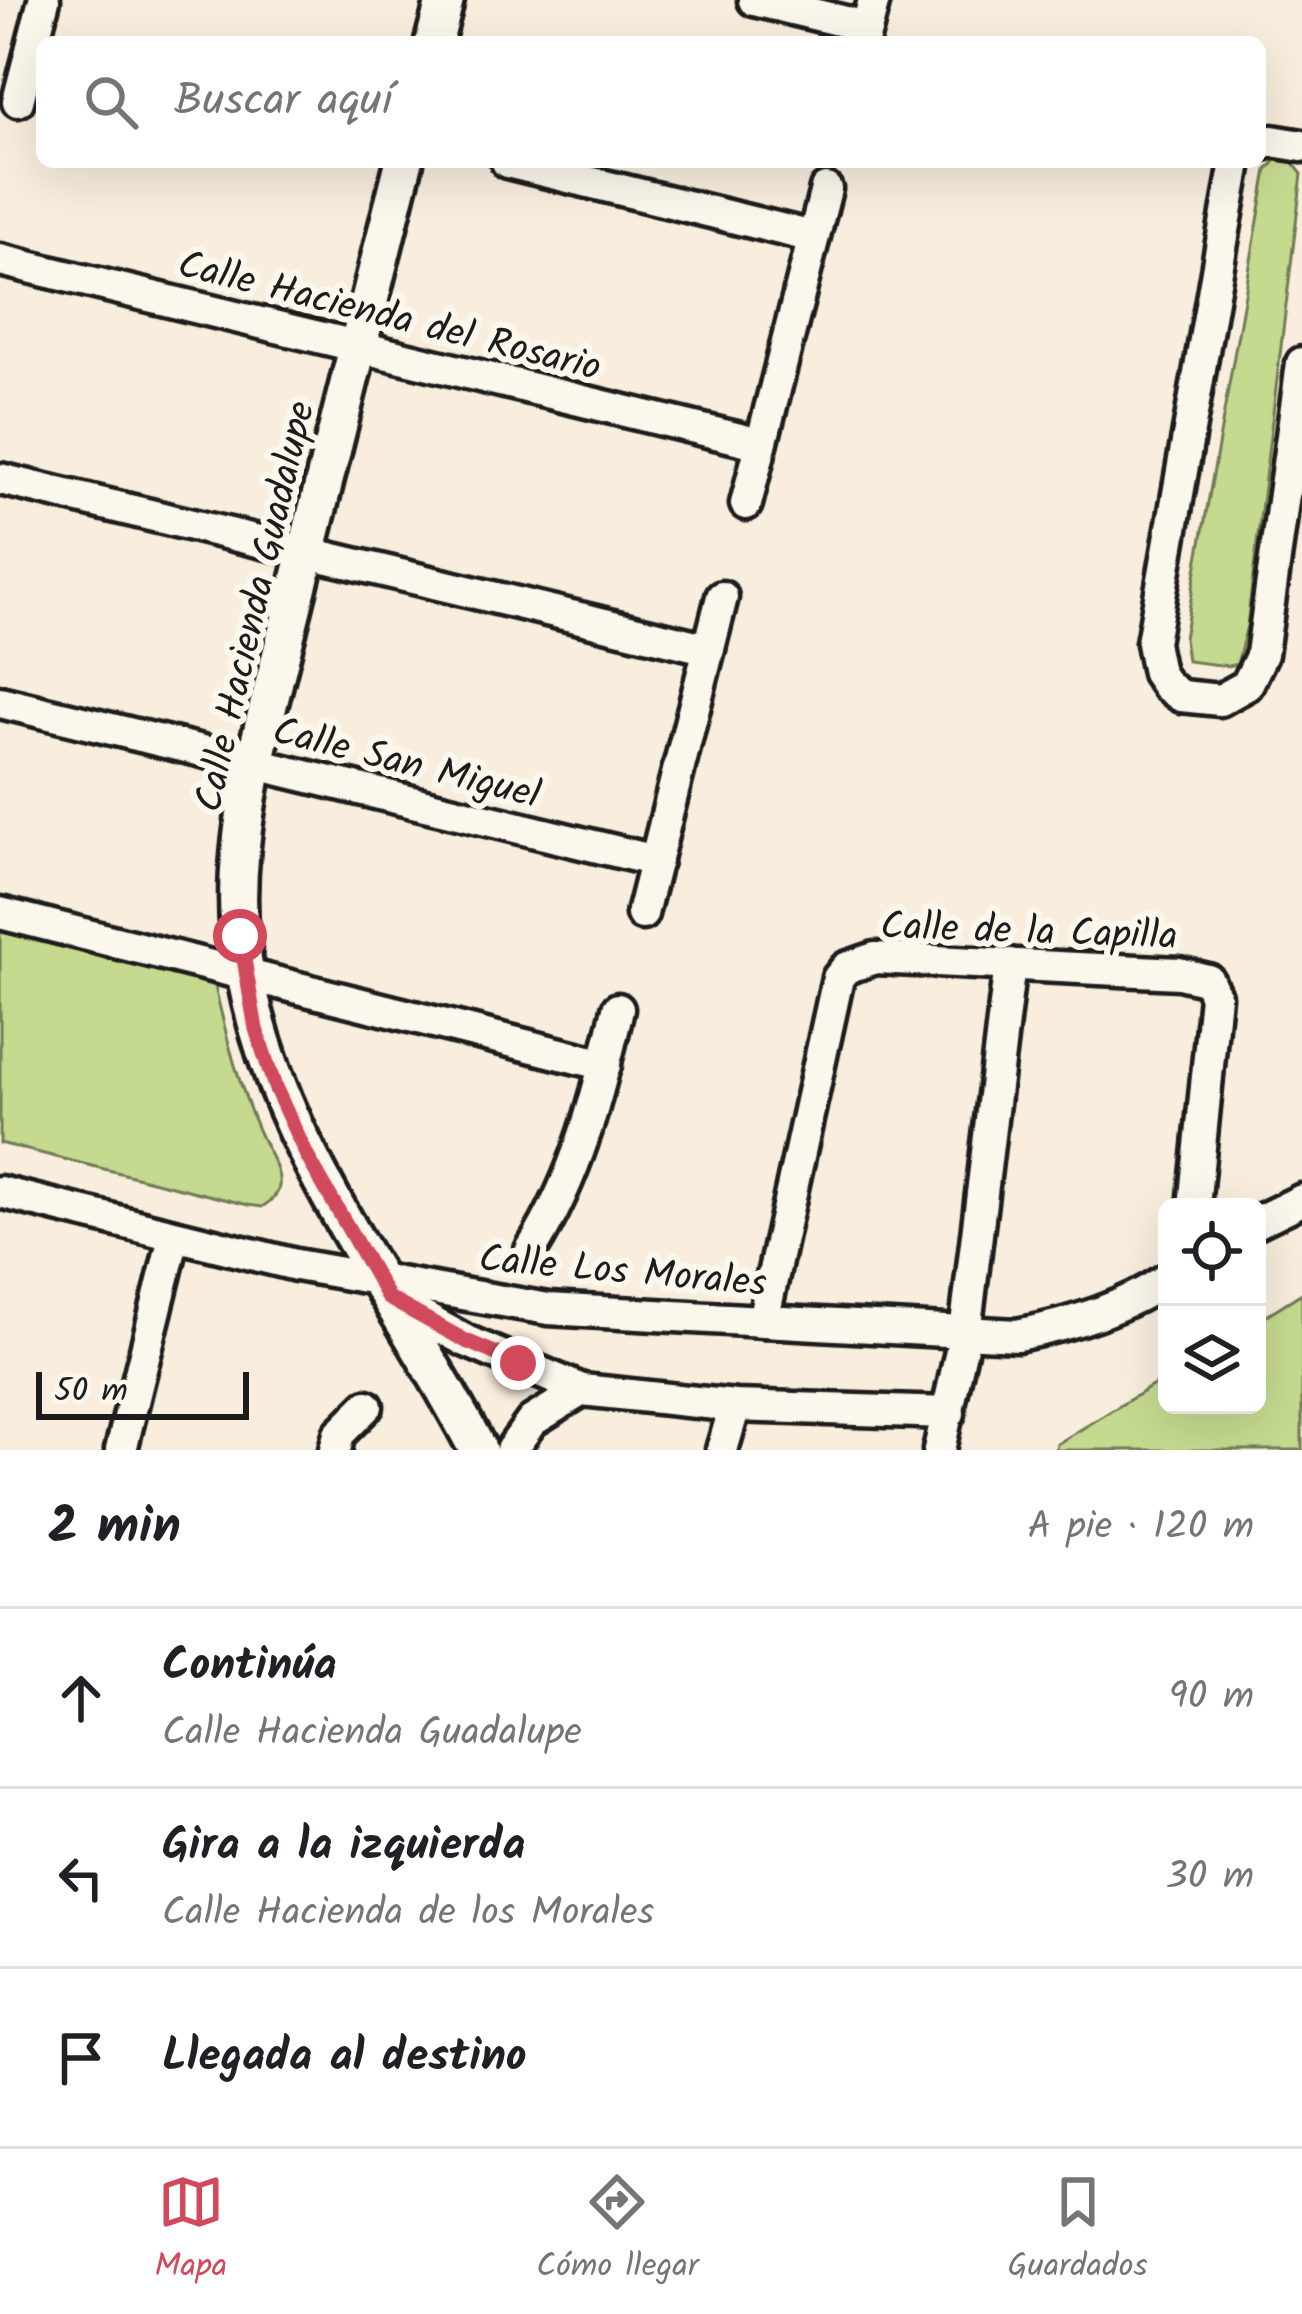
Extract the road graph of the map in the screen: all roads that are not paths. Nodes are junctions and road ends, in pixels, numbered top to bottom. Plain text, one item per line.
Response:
1 (44, 0) edge
2 (445, 0) edge
3 (754, 0) edge
4 (868, 23) edge
5 (39, 36) edge
6 (436, 36) edge
7 (36, 49) edge
8 (18, 101) dead end
9 (1266, 143) edge
10 (1302, 146) edge
11 (403, 168) edge
12 (531, 168) edge
13 (1235, 168) edge
14 (826, 189) dead end
15 (813, 238) junction
16 (0, 260) edge
17 (358, 347) junction
18 (1302, 363) edge
19 (761, 444) junction
20 (0, 479) edge
21 (746, 503) dead end
22 (307, 553) junction
23 (722, 597) dead end
24 (709, 649) junction
25 (0, 702) edge
26 (254, 764) junction
27 (656, 861) junction
28 (0, 913) edge
29 (642, 914) dead end
30 (1010, 964) junction
31 (247, 975) junction
32 (618, 1009) dead end
33 (605, 1065) junction
34 (0, 1192) edge
35 (1195, 1198) edge
36 (1302, 1199) edge
37 (1266, 1217) edge
38 (174, 1237) junction
39 (531, 1250) dead end
40 (1158, 1284) edge
41 (383, 1289) junction
42 (763, 1321) junction
43 (965, 1333) junction
44 (581, 1390) junction
45 (367, 1406) dead end
46 (734, 1406) junction
47 (949, 1413) junction
48 (121, 1450) edge
49 (334, 1450) edge
50 (478, 1450) edge
51 (511, 1450) edge
52 (722, 1450) edge
53 (939, 1450) edge

1 - 5 street
2 - 6 street
3 - 4 street
7 - 8 street
9 - 10 street
11 - 17 street, Calle Hacienda Guadalupe
12 - 15 street
13 - 18 street
14 - 15 street
15 - 19 street
16 - 17 street, Calle Hacienda del Rosario
17 - 19 street, Calle Hacienda del Rosario
17 - 22 street, Calle Hacienda Guadalupe
19 - 21 street
20 - 22 street
22 - 24 street
22 - 26 street, Calle Hacienda Guadalupe
23 - 24 street
24 - 27 street
25 - 26 street, Calle San Miguel
26 - 27 street, Calle San Miguel
26 - 31 street, Calle Hacienda Guadalupe
27 - 29 street
28 - 31 street
30 - 35 street, Calle de la Capilla
30 - 42 street, Calle de la Capilla
30 - 43 street
31 - 33 street
31 - 41 street, Calle Hacienda Guadalupe
32 - 33 street
33 - 39 street
34 - 38 street, Calle Los Morales
36 - 37 street
38 - 41 street, Calle Los Morales
38 - 48 street
40 - 43 street, Calle Los Morales
41 - 42 street, Calle Los Morales
41 - 44 street
41 - 50 street, Calle Hacienda Guadalupe
42 - 43 street, Calle Los Morales
43 - 47 street
44 - 46 street
44 - 51 street
45 - 49 street
46 - 47 street
46 - 52 street
47 - 53 street

